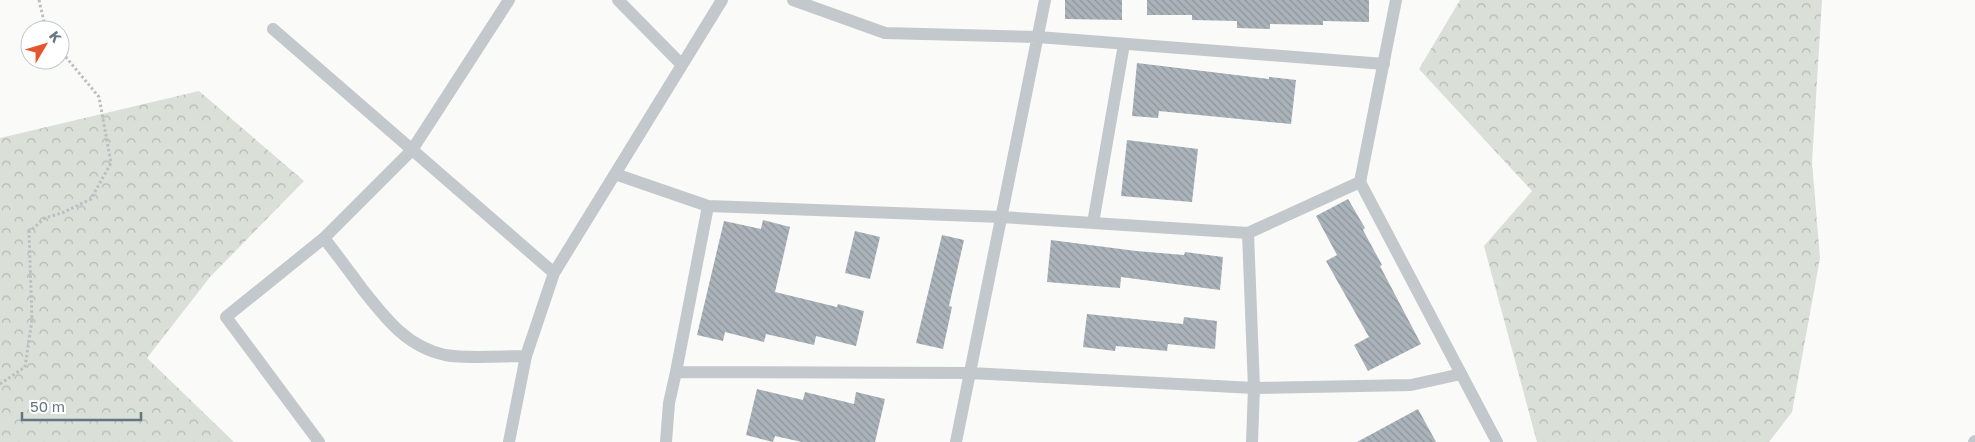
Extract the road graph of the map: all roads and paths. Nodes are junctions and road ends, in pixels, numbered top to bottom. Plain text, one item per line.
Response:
1 (39, 0) edge
2 (510, 0) edge
3 (618, 0) edge
4 (722, 0) edge
5 (793, 0) edge
6 (1045, 0) edge
7 (1396, 0) edge
8 (44, 20) edge
9 (273, 28) dead end
10 (1038, 37) junction
11 (1124, 44) junction
12 (70, 62) edge
13 (1384, 64) junction
14 (682, 65) junction
15 (412, 150) junction
16 (615, 174) junction
17 (1360, 182) junction
18 (708, 206) junction
19 (1001, 217) junction
20 (1093, 223) junction
21 (1248, 234) junction
22 (324, 238) junction
23 (554, 273) junction
24 (526, 356) junction
25 (676, 372) junction
26 (970, 373) junction
27 (1461, 374) junction
28 (0, 384) edge
29 (1254, 388) junction
30 (319, 442) edge
31 (509, 442) edge
32 (666, 442) edge
33 (956, 442) edge
34 (1252, 442) edge
35 (1497, 442) edge

1 - 8 path
2 - 15 street
3 - 14 street
4 - 14 street
5 - 10 street
6 - 10 street
7 - 13 street
9 - 15 street
10 - 11 street
10 - 19 street
11 - 13 street
11 - 20 street
12 - 28 path
13 - 17 street
14 - 16 street
15 - 22 street
15 - 23 street
16 - 18 street
16 - 23 street
17 - 21 street
17 - 27 street
18 - 19 street
18 - 25 street
19 - 20 street
19 - 26 street
20 - 21 street
21 - 29 street
22 - 24 street
22 - 30 street
23 - 24 street
24 - 31 street
25 - 26 street
25 - 32 street
26 - 29 street
26 - 33 street
27 - 29 street
27 - 35 street
29 - 34 street

